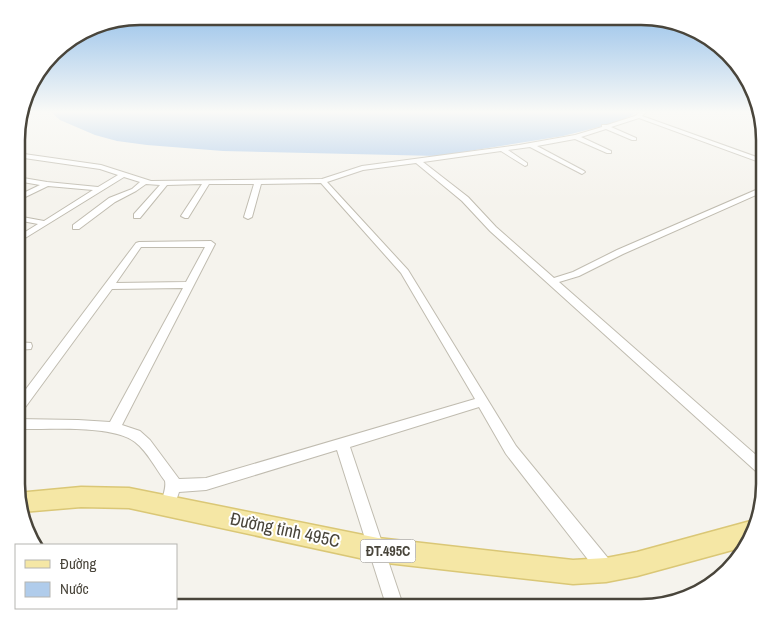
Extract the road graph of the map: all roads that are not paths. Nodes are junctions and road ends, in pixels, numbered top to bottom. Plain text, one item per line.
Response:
1 (553, 141) edge
2 (585, 141) edge
3 (711, 141) edge
4 (531, 145) junction
5 (502, 149) junction
6 (608, 152) dead end
7 (25, 156) edge
8 (756, 159) edge
9 (418, 160) junction
10 (525, 164) dead end
11 (582, 172) dead end
12 (122, 175) junction
13 (25, 180) edge
14 (322, 181) junction
15 (144, 182) junction
16 (166, 182) junction
17 (207, 182) junction
18 (258, 182) junction
19 (47, 184) junction
20 (100, 189) junction
21 (756, 192) edge
22 (25, 195) edge
23 (137, 216) dead end
24 (185, 216) dead end
25 (248, 217) dead end
26 (25, 219) edge
27 (44, 223) junction
28 (76, 227) dead end
29 (25, 235) edge
30 (554, 281) junction
31 (108, 286) junction
32 (189, 286) junction
33 (25, 399) edge
34 (482, 402) junction
35 (25, 424) edge
36 (114, 428) junction
37 (342, 444) junction
38 (756, 463) edge
39 (170, 496) junction
40 (26, 501) edge
41 (745, 533) edge
42 (378, 550) junction
43 (606, 570) junction
44 (393, 599) edge

1 - 4 street
2 - 6 street
3 - 8 street
4 - 5 street
4 - 11 street
5 - 9 street
5 - 10 street
7 - 12 street
9 - 14 street
9 - 30 street
12 - 15 street
12 - 20 street
13 - 19 street
14 - 18 street
14 - 34 street
15 - 16 street
15 - 28 street
16 - 17 street
16 - 23 street
17 - 18 street
17 - 24 street
18 - 25 street
19 - 20 street
19 - 22 street
20 - 27 street
21 - 30 street
26 - 27 street
27 - 29 street
30 - 38 street
31 - 32 street
31 - 32 street
31 - 33 street
32 - 36 street
34 - 37 street
34 - 43 street
35 - 36 street
36 - 39 street
37 - 39 street
37 - 42 street
39 - 40 main road, Đường tỉnh 495C / ĐT.495C
39 - 42 main road, Đường tỉnh 495C / ĐT.495C
41 - 43 main road, Đường tỉnh 495C / ĐT.495C
42 - 43 main road, Đường tỉnh 495C / ĐT.495C
42 - 44 street

